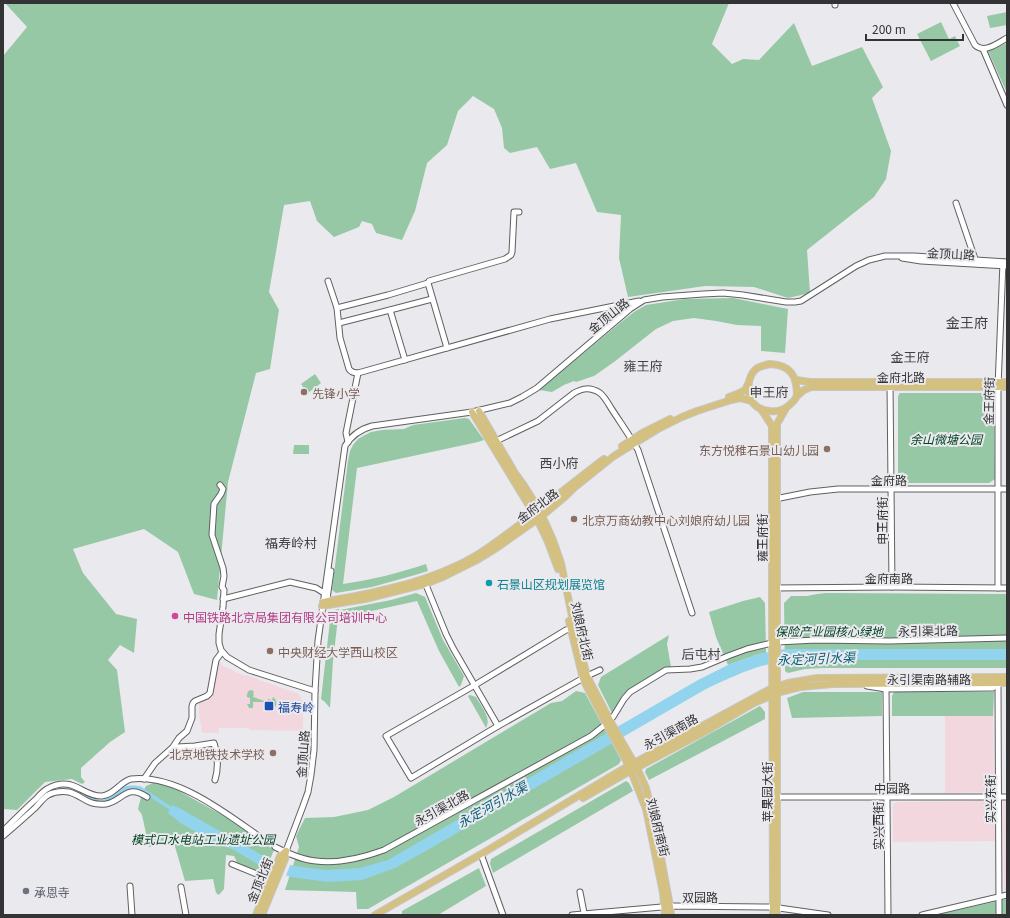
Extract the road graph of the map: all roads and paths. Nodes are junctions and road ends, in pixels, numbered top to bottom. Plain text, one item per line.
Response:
1 (953, 3) edge
2 (1007, 38) edge
3 (983, 49) junction
4 (1007, 105) edge
5 (956, 203) dead end
6 (519, 212) dead end
7 (976, 262) junction
8 (1005, 264) edge
9 (328, 281) dead end
10 (428, 283) junction
11 (432, 298) junction
12 (644, 300) junction
13 (337, 308) junction
14 (390, 310) junction
15 (339, 323) dead end
16 (447, 348) junction
17 (405, 360) junction
18 (358, 373) junction
19 (796, 380) junction
20 (1007, 382) edge
21 (748, 384) junction
22 (890, 384) junction
23 (998, 384) junction
24 (1007, 387) edge
25 (797, 396) junction
26 (752, 401) junction
27 (786, 408) junction
28 (762, 409) junction
29 (475, 411) junction
30 (348, 441) junction
31 (494, 442) junction
32 (633, 442) junction
33 (220, 484) dead end
34 (891, 489) junction
35 (998, 489) junction
36 (1007, 489) edge
37 (774, 499) junction
38 (538, 515) junction
39 (424, 582) junction
40 (892, 587) junction
41 (774, 588) junction
42 (998, 588) junction
43 (1007, 588) edge
44 (324, 593) junction
45 (223, 599) junction
46 (324, 603) junction
47 (692, 613) dead end
48 (570, 629) junction
49 (1007, 638) edge
50 (774, 643) junction
51 (222, 652) junction
52 (600, 670) dead end
53 (775, 671) joint
54 (1007, 677) edge
55 (585, 678) junction
56 (998, 683) junction
57 (1007, 683) edge
58 (858, 684) junction
59 (475, 685) junction
60 (886, 689) junction
61 (315, 691) junction
62 (775, 691) junction
63 (775, 708) junction
64 (609, 724) junction
65 (498, 726) junction
66 (621, 746) joint
67 (171, 749) junction
68 (633, 767) junction
69 (144, 779) junction
70 (215, 780) dead end
71 (147, 797) dead end
72 (777, 797) junction
73 (999, 797) junction
74 (1007, 797) edge
75 (887, 798) junction
76 (3, 831) edge
77 (257, 835) dead end
78 (3, 836) edge
79 (274, 847) dead end
80 (286, 851) junction
81 (482, 858) junction
82 (232, 864) dead end
83 (273, 879) junction
84 (130, 886) dead end
85 (181, 887) dead end
86 (580, 892) dead end
87 (1007, 895) edge
88 (999, 896) junction
89 (667, 906) junction
90 (775, 907) junction
91 (584, 913) junction
92 (132, 915) edge
93 (186, 915) edge
94 (256, 915) edge
95 (262, 915) edge
96 (375, 915) edge
97 (383, 915) edge
98 (503, 915) edge
99 (572, 915) edge
100 (665, 915) edge
101 (671, 915) edge
102 (773, 915) edge
103 (777, 915) edge
104 (828, 915) edge
105 (888, 915) edge
106 (922, 915) edge
107 (999, 915) edge

1 - 3 street
2 - 3 street
3 - 4 street
5 - 7 street
6 - 10 street
7 - 8 street, 金顶山路
7 - 12 street, 金顶山路
8 - 23 street, 金王府街
9 - 13 street
10 - 11 street
10 - 13 street
11 - 14 street
11 - 16 street
12 - 16 street
12 - 29 street, 金顶山路
13 - 18 street
14 - 15 street
14 - 17 street
16 - 17 street
17 - 18 street
18 - 30 street
19 - 21 main road
19 - 22 main road, 金府北路
19 - 25 main road
20 - 23 main road, 金府北路
21 - 26 main road
21 - 32 main road, 金府北路
22 - 23 main road, 金府北路
22 - 25 main road, 金府北路
22 - 34 street, 申王府街
23 - 24 main road, 金府北路
23 - 35 street, 金王府街
25 - 27 main road
26 - 28 main road
26 - 32 main road, 金府北路
27 - 28 main road
27 - 37 main road, 雍王府街
28 - 37 main road, 雍王府街
29 - 30 street, 金顶山路
29 - 31 main road, 刘娘府北街
30 - 44 street, 金顶山路
30 - 46 street, 金顶山路
31 - 32 street
31 - 38 main road, 刘娘府北街
32 - 38 main road, 金府北路
32 - 47 street
33 - 45 street
34 - 35 street, 金府路
34 - 37 street, 金府路
34 - 40 street, 申王府街
35 - 36 street, 金府路
35 - 42 street, 金王府街
37 - 41 main road, 雍王府街
38 - 39 main road, 金府北路
38 - 48 main road, 刘娘府北街
38 - 55 main road, 刘娘府北街
39 - 46 main road, 金府北路
39 - 59 street
40 - 41 street, 金府南路
40 - 42 street, 金府南路
41 - 50 main road, 雍王府街
42 - 43 street, 金府南路
44 - 45 street
44 - 46 street, 金顶山路
45 - 51 street
46 - 61 street, 金顶山路
48 - 55 main road, 刘娘府北街
48 - 59 street
49 - 50 street, 永引渠北路
50 - 53 main road, 雍王府街
50 - 64 street, 永引渠北路
51 - 61 street
51 - 67 street
52 - 55 street
53 - 62 main road, 苹果园大街
54 - 62 main road, 永引渠南路
55 - 64 main road, 刘娘府北街
55 - 65 street
56 - 57 main road, 永引渠南路
56 - 58 main road, 永引渠南路
56 - 60 street, 永引渠南路辅路
56 - 73 street, 实兴东街
58 - 60 street, 永引渠南路辅路
58 - 62 main road, 永引渠南路
59 - 65 street
59 - 65 street
60 - 75 street, 实兴西街
61 - 80 street, 金顶山路
62 - 63 main road, 苹果园大街
62 - 68 main road, 永引渠南路
63 - 72 main road, 苹果园大街
63 - 90 main road, 苹果园大街
64 - 66 main road, 刘娘府北街
64 - 80 street, 永引渠北路
66 - 68 main road, 刘娘府南街
67 - 69 street
67 - 70 street
68 - 81 main road, 永引渠南路
68 - 89 main road, 刘娘府南街
68 - 96 main road, 永引渠南路
69 - 76 street
69 - 77 street
71 - 78 street
72 - 75 street, 中园路
72 - 90 main road, 苹果园大街
73 - 74 street, 中园路
73 - 75 street, 中园路
73 - 88 street, 实兴东街
75 - 105 street, 实兴西街
79 - 80 street, 永引渠北路
80 - 83 main road, 金顶北街
81 - 97 main road, 永引渠南路
81 - 98 street
82 - 83 street
83 - 94 main road, 金顶北街
83 - 95 main road, 金顶北街
84 - 92 street
85 - 93 street
86 - 91 street
87 - 88 street
88 - 106 street
88 - 107 street, 实兴东街
89 - 90 street, 双园路
89 - 91 street, 双园路
89 - 100 main road, 刘娘府南街
89 - 101 main road, 刘娘府南街
90 - 102 main road, 苹果园大街
90 - 103 main road, 苹果园大街
90 - 104 street, 双园路
91 - 99 street, 双园路

